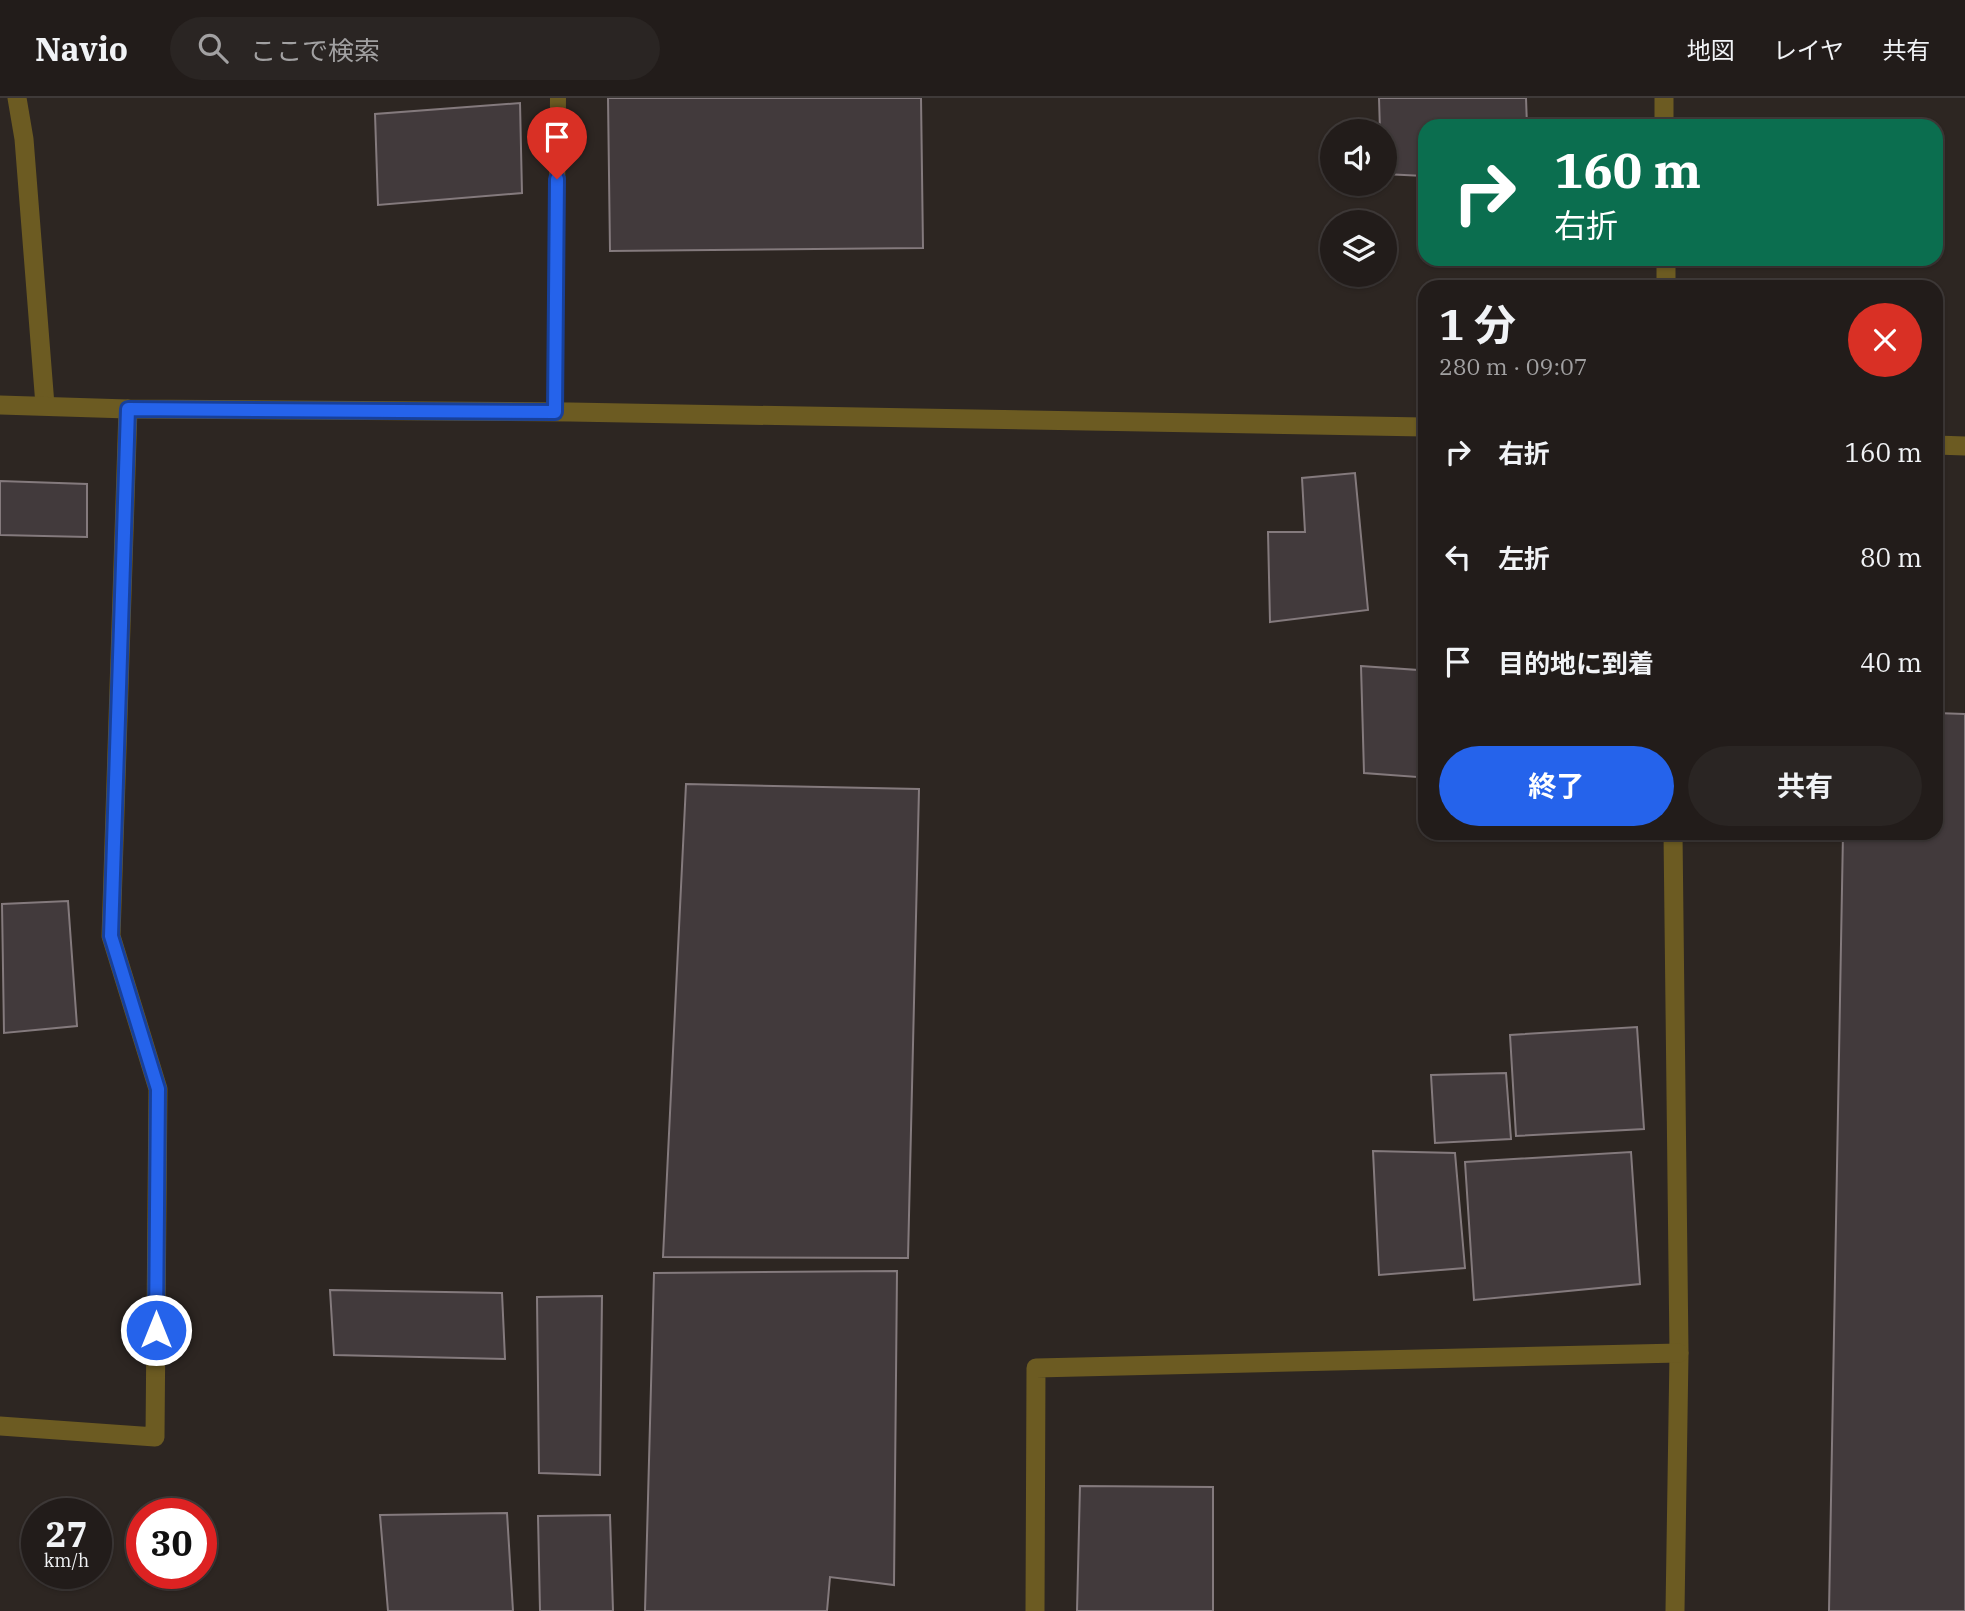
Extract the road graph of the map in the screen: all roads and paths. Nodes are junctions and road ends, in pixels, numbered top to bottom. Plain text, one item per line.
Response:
1 (17, 98) edge
2 (558, 98) edge
3 (1664, 98) edge
4 (1664, 119) edge
5 (0, 405) edge
6 (45, 405) junction
7 (128, 409) junction
8 (555, 412) junction
9 (1418, 427) edge
10 (1943, 445) edge
11 (1965, 446) edge
12 (1673, 840) edge
13 (1679, 1353) junction
14 (0, 1426) edge
15 (1035, 1611) edge
16 (1675, 1611) edge

1 - 6 street
2 - 8 lane
3 - 4 street
5 - 6 street
6 - 7 street
7 - 8 street
7 - 14 street
8 - 9 street
10 - 11 street
12 - 13 street
13 - 15 street
13 - 16 street

